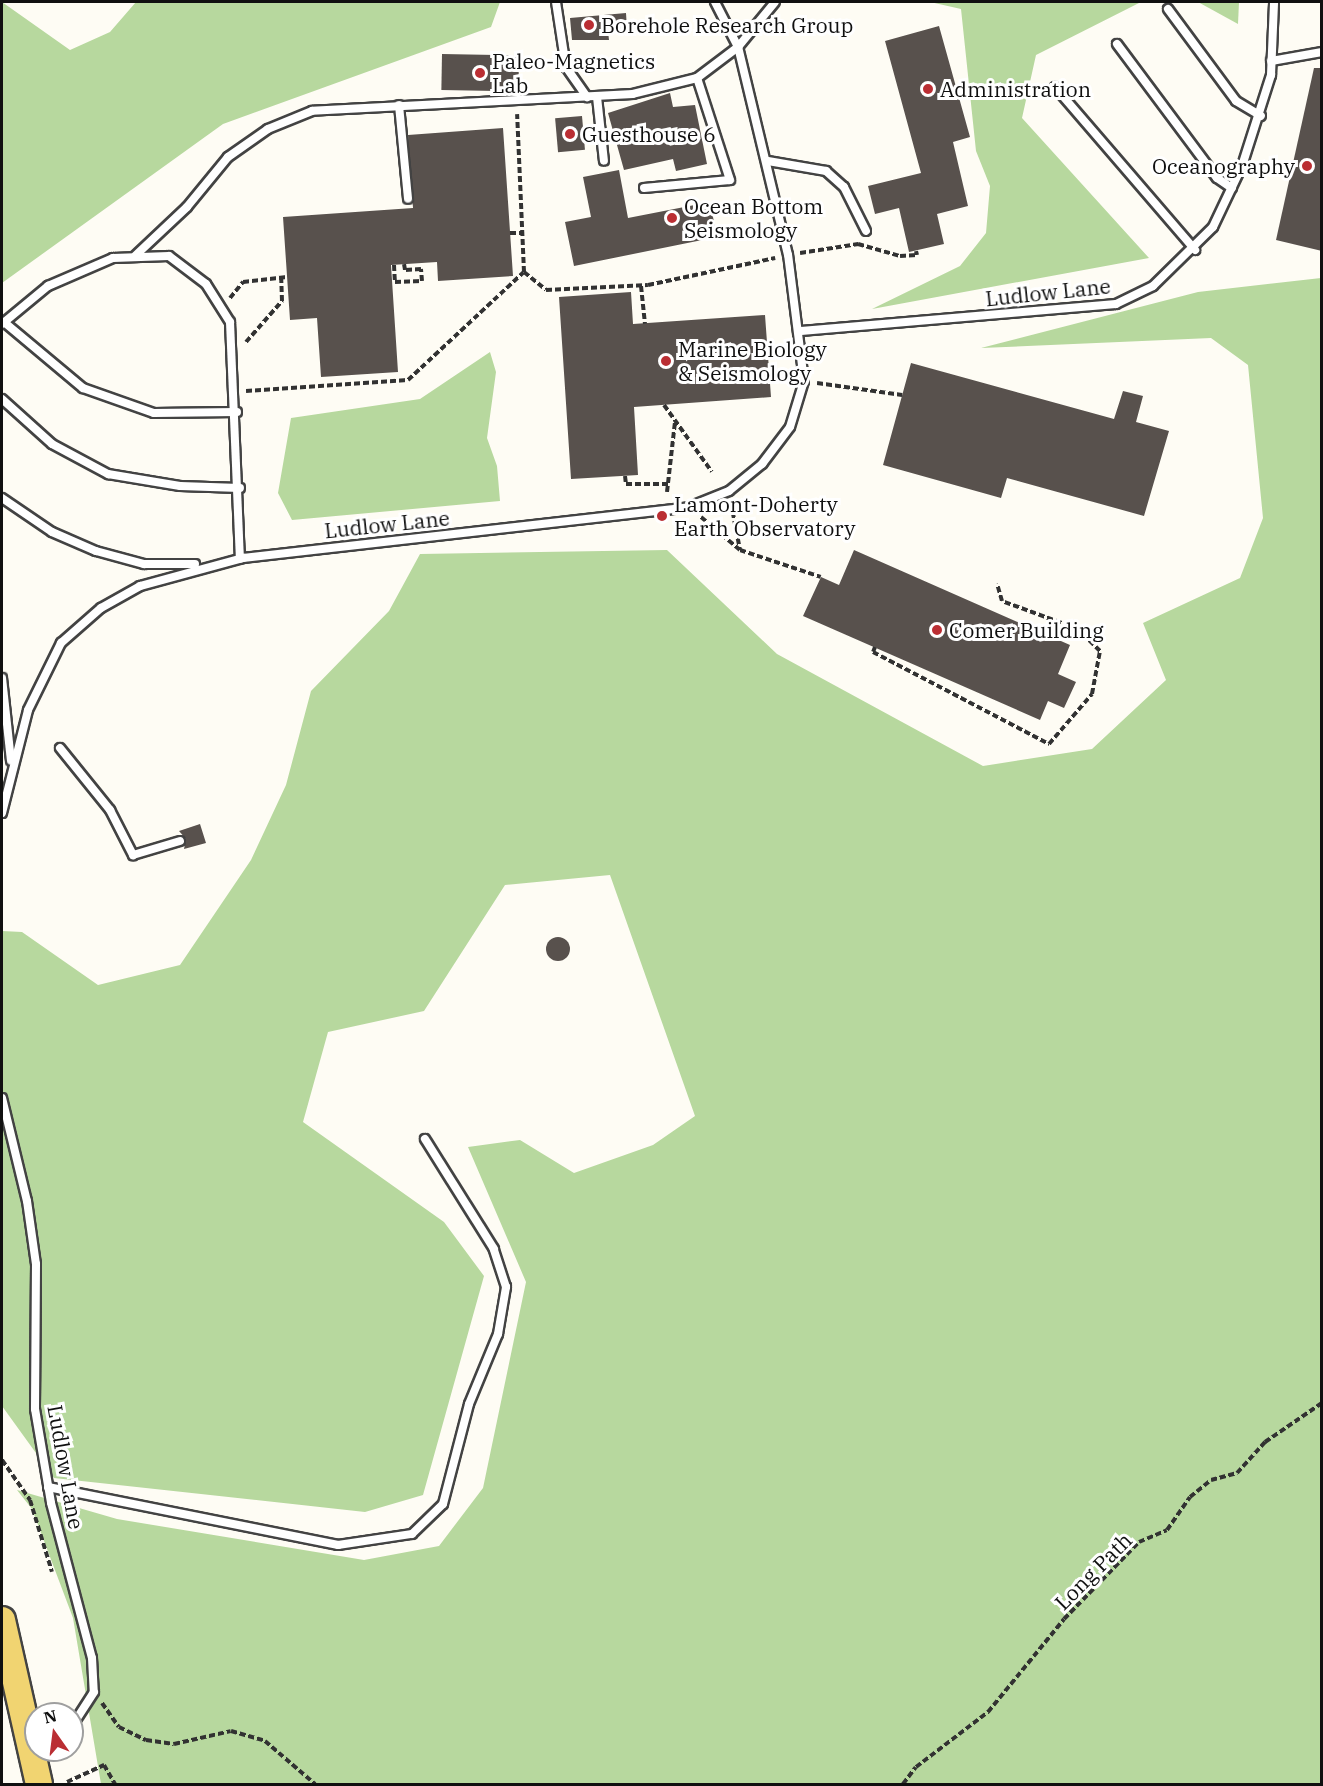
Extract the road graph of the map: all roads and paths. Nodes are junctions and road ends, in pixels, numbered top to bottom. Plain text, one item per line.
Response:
1 (555, 2) edge
2 (715, 2) edge
3 (775, 2) edge
4 (1274, 2) edge
5 (1168, 9) dead end
6 (1117, 44) dead end
7 (738, 47) junction
8 (1322, 52) edge
9 (1271, 61) junction
10 (697, 78) junction
11 (1056, 87) dead end
12 (592, 97) junction
13 (517, 101) junction
14 (399, 105) junction
15 (1261, 116) junction
16 (604, 161) dead end
17 (768, 161) junction
18 (644, 188) dead end
19 (1232, 188) junction
20 (408, 199) dead end
21 (866, 231) dead end
22 (510, 233) dead end
23 (522, 233) junction
24 (1195, 250) junction
25 (916, 251) dead end
26 (788, 255) junction
27 (135, 256) junction
28 (404, 264) dead end
29 (394, 265) dead end
30 (524, 272) junction
31 (281, 278) dead end
32 (641, 286) junction
33 (3, 323) edge
34 (645, 324) dead end
35 (801, 331) junction
36 (239, 350) dead end
37 (804, 381) junction
38 (237, 392) junction
39 (902, 395) dead end
40 (2, 399) edge
41 (664, 405) dead end
42 (237, 412) junction
43 (675, 422) junction
44 (712, 472) dead end
45 (625, 476) dead end
46 (668, 484) junction
47 (240, 488) junction
48 (729, 491) junction
49 (667, 492) dead end
50 (2, 498) edge
51 (689, 507) junction
52 (740, 550) junction
53 (243, 558) junction
54 (820, 577) dead end
55 (997, 584) dead end
56 (875, 647) dead end
57 (2, 678) edge
58 (60, 748) dead end
59 (11, 772) junction
60 (2, 813) edge
61 (180, 841) dead end
62 (2, 1098) edge
63 (425, 1139) dead end
64 (1322, 1403) edge
65 (48, 1487) junction
66 (2, 1620) edge
67 (94, 1692) junction
68 (84, 1707) edge
69 (24, 1710) edge
70 (36, 1762) edge
71 (67, 1782) dead end
72 (39, 1785) edge
73 (115, 1785) edge
74 (315, 1785) edge
75 (903, 1785) edge

1 - 12 lane
2 - 7 lane, Ludlow Lane
3 - 7 lane
4 - 9 lane, Ludlow Lane
5 - 15 lane
6 - 19 lane
7 - 10 lane
7 - 17 lane, Ludlow Lane
8 - 9 lane
9 - 15 lane, Ludlow Lane
10 - 12 lane
10 - 18 lane
11 - 24 lane
12 - 13 lane
12 - 16 lane
13 - 14 lane
13 - 23 path
14 - 20 lane
14 - 27 lane
15 - 19 lane, Ludlow Lane
17 - 21 lane
17 - 26 lane, Ludlow Lane
19 - 24 lane, Ludlow Lane
22 - 23 path
23 - 30 path
24 - 35 lane, Ludlow Lane
25 - 26 path
26 - 32 path
26 - 35 lane, Ludlow Lane
27 - 33 lane
27 - 38 lane
28 - 29 path
30 - 32 path
30 - 38 path
31 - 36 path
32 - 34 path
33 - 42 lane
35 - 37 lane, Ludlow Lane
37 - 39 path
37 - 48 lane, Ludlow Lane
38 - 42 lane
40 - 47 lane
41 - 43 path
42 - 47 lane
43 - 44 path
43 - 46 path
45 - 46 path
46 - 49 path
47 - 53 lane
48 - 51 lane, Ludlow Lane
48 - 52 path
50 - 53 lane
51 - 52 path
51 - 53 lane, Ludlow Lane
52 - 54 path
53 - 59 lane, Ludlow Lane
55 - 56 path
57 - 59 lane
58 - 61 lane
59 - 60 lane, Ludlow Lane
62 - 65 lane, Ludlow Lane
63 - 65 lane
64 - 75 path, Long Path
65 - 67 lane, Ludlow Lane
66 - 69 main road
67 - 68 lane
67 - 74 path
70 - 72 main road
71 - 73 path

